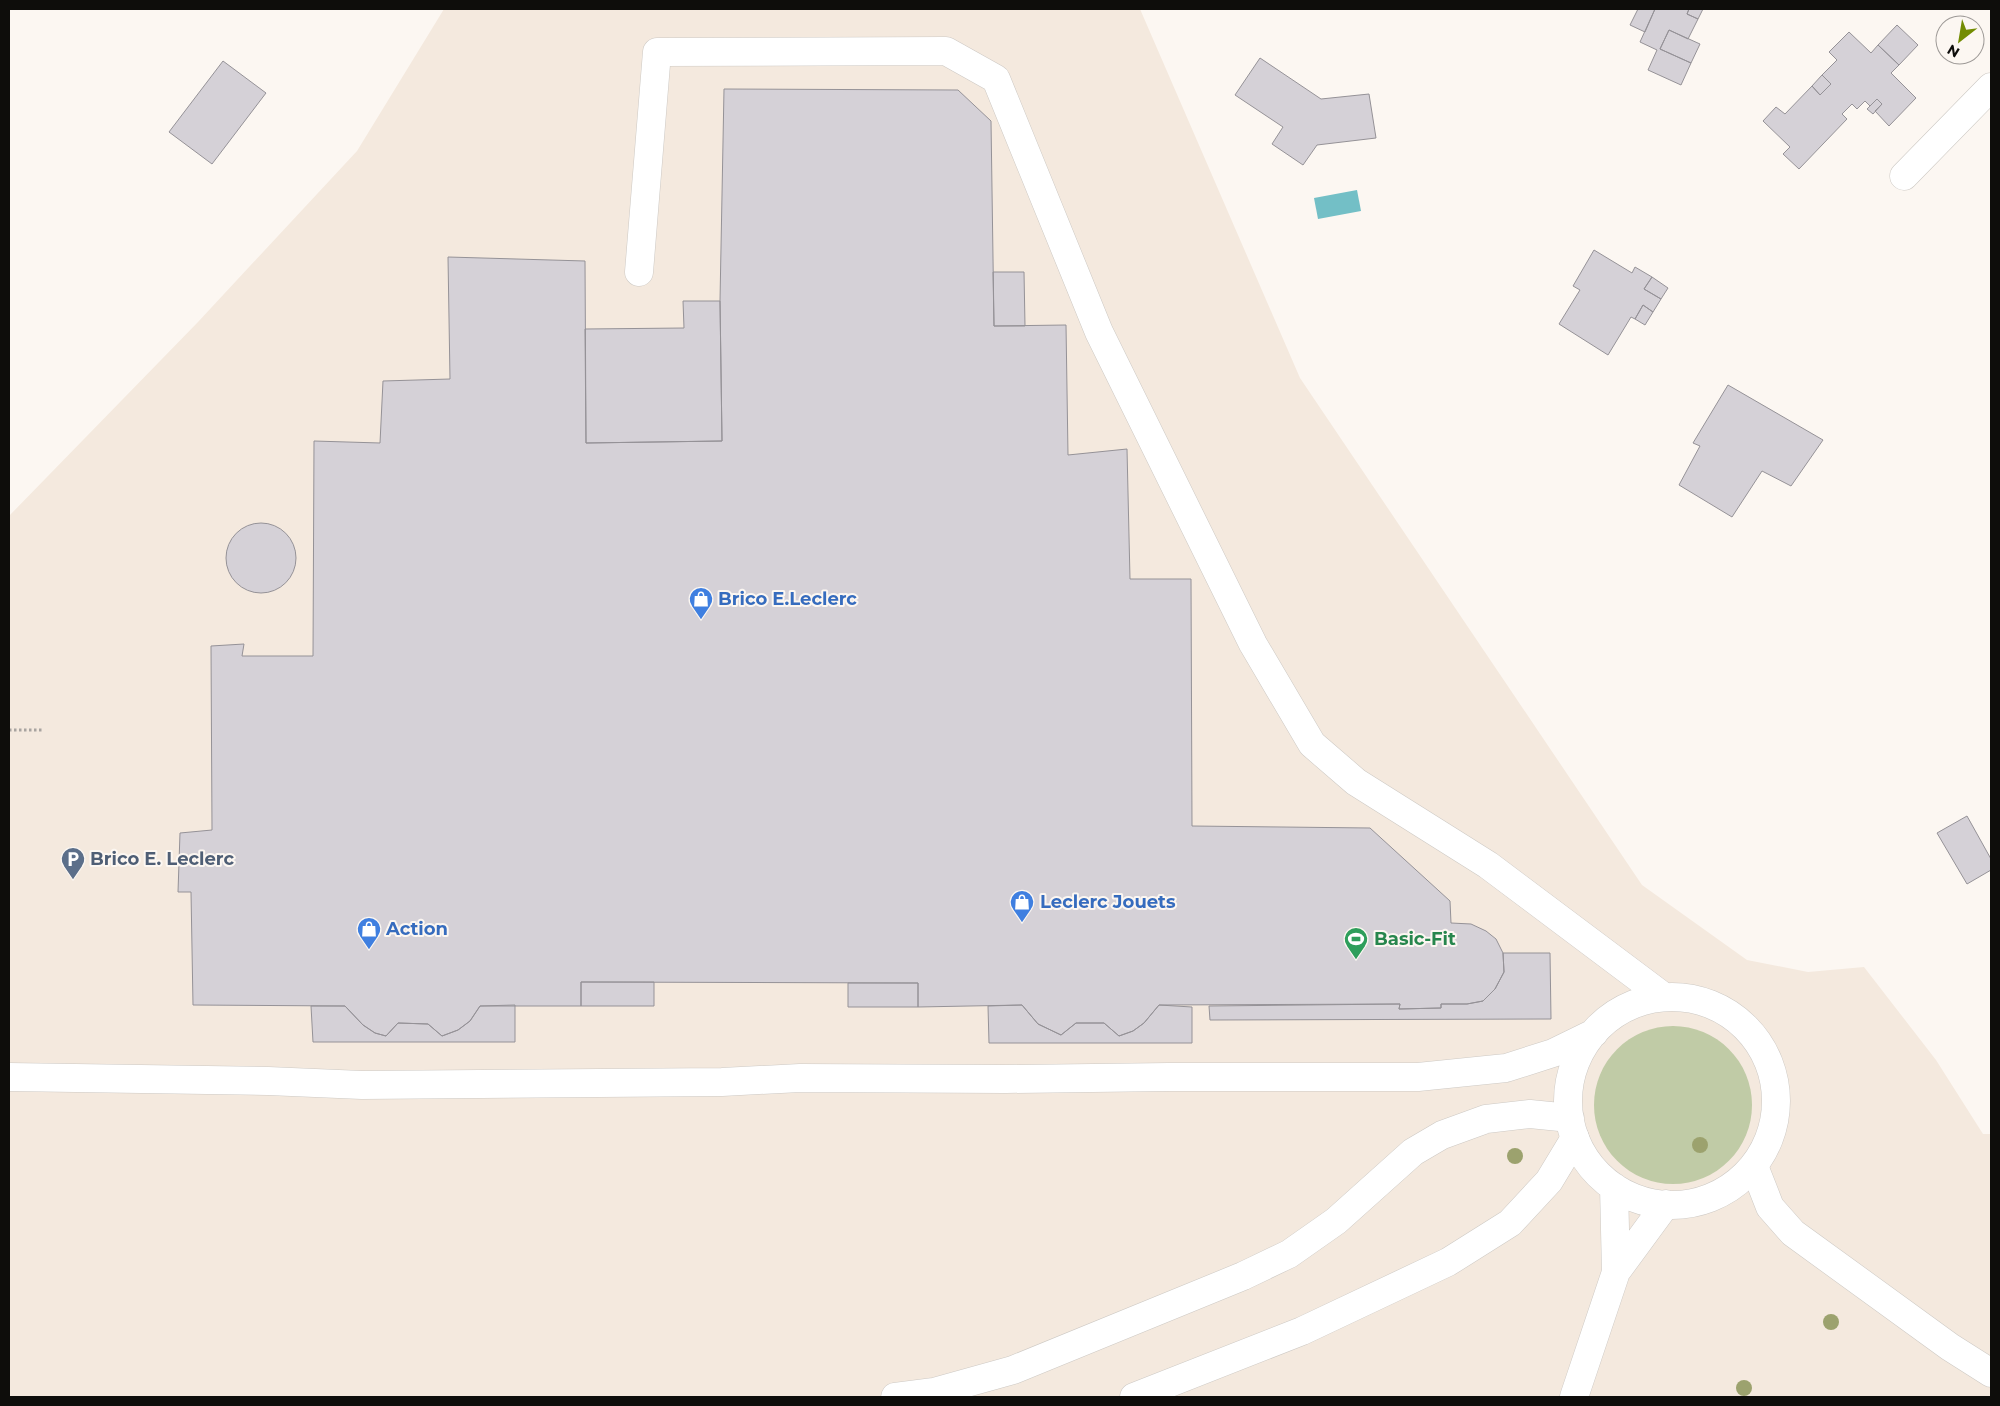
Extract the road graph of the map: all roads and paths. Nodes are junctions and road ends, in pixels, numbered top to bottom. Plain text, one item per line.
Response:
1 (1991, 87) edge
2 (1904, 176) dead end
3 (639, 272) dead end
4 (9, 730) edge
5 (42, 730) dead end
6 (1664, 997) junction
7 (1594, 1033) junction
8 (9, 1078) edge
9 (1572, 1128) junction
10 (1754, 1166) junction
11 (1614, 1187) junction
12 (1666, 1204) junction
13 (1616, 1272) junction
14 (1991, 1373) edge
15 (895, 1397) edge
16 (1134, 1397) edge
17 (1574, 1397) edge

1 - 2 street
3 - 6 street
4 - 5 path
6 - 7 street
6 - 10 street
7 - 8 street
7 - 9 street
9 - 11 street
9 - 15 street
9 - 16 street
10 - 12 street
10 - 14 street
11 - 12 street
11 - 13 street
12 - 13 street
13 - 17 street

